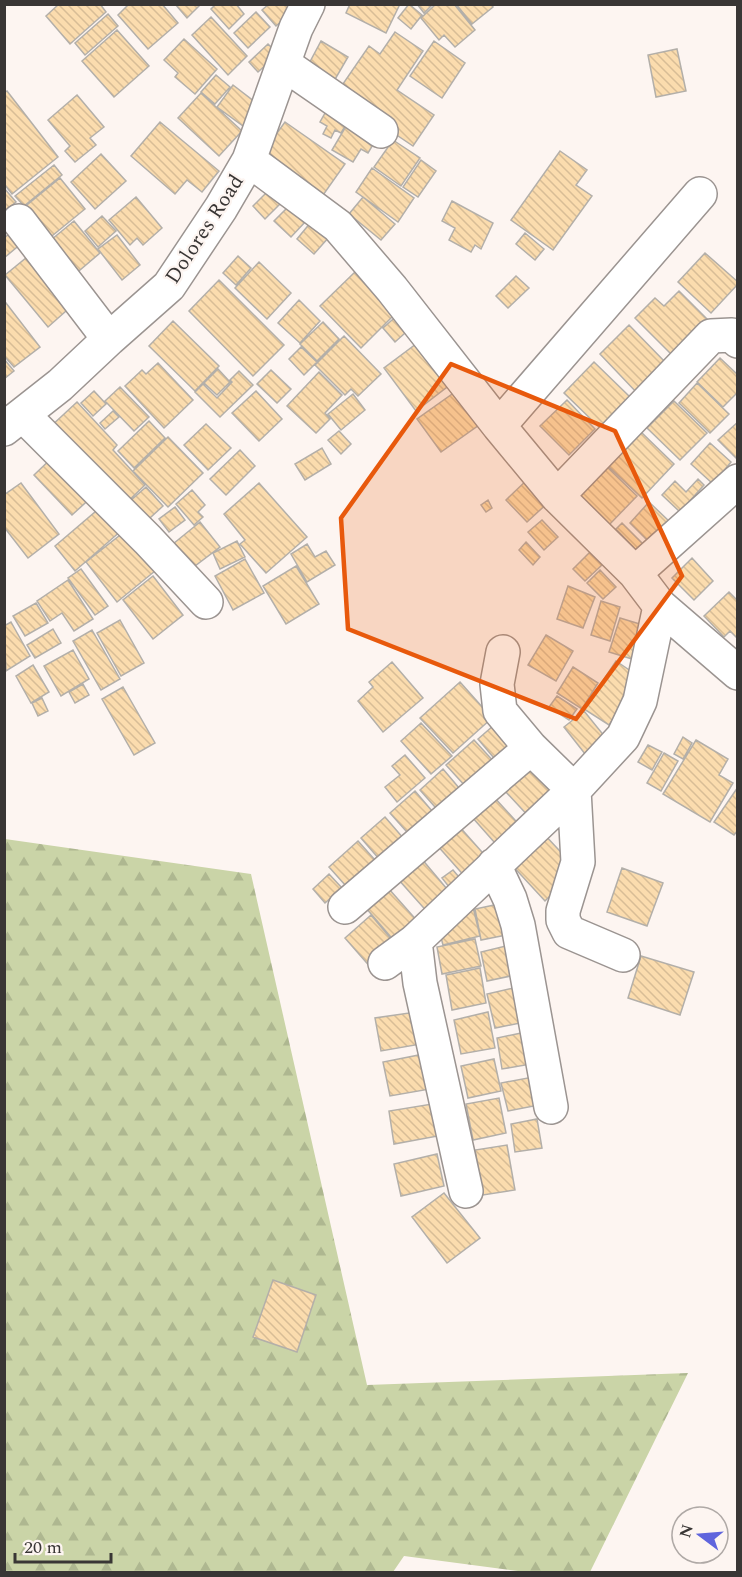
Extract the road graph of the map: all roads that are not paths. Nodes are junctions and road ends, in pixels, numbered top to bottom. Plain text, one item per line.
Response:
1 (309, 4) edge
2 (284, 64) junction
3 (381, 131) dead end
4 (249, 160) junction
5 (700, 194) dead end
6 (19, 221) dead end
7 (109, 339) junction
8 (738, 341) edge
9 (14, 422) edge
10 (499, 426) junction
11 (738, 481) edge
12 (557, 496) junction
13 (635, 573) junction
14 (206, 602) dead end
15 (660, 606) junction
16 (502, 652) dead end
17 (738, 673) edge
18 (531, 748) junction
19 (574, 790) junction
20 (494, 865) junction
21 (345, 907) dead end
22 (415, 941) junction
23 (623, 955) dead end
24 (385, 963) dead end
25 (551, 1107) dead end
26 (466, 1191) dead end

1 - 2 street, Dolores Road
2 - 3 street
2 - 4 street, Dolores Road
4 - 7 street, Dolores Road
4 - 10 street
5 - 10 street
6 - 7 street
7 - 9 street, Dolores Road
8 - 12 street
9 - 14 street
10 - 12 street
11 - 13 street
12 - 13 street
13 - 15 street
15 - 17 street
15 - 19 street
16 - 18 street
18 - 19 street
18 - 21 street
19 - 20 street
19 - 23 street
20 - 22 street
20 - 25 street
22 - 24 street
22 - 26 street

